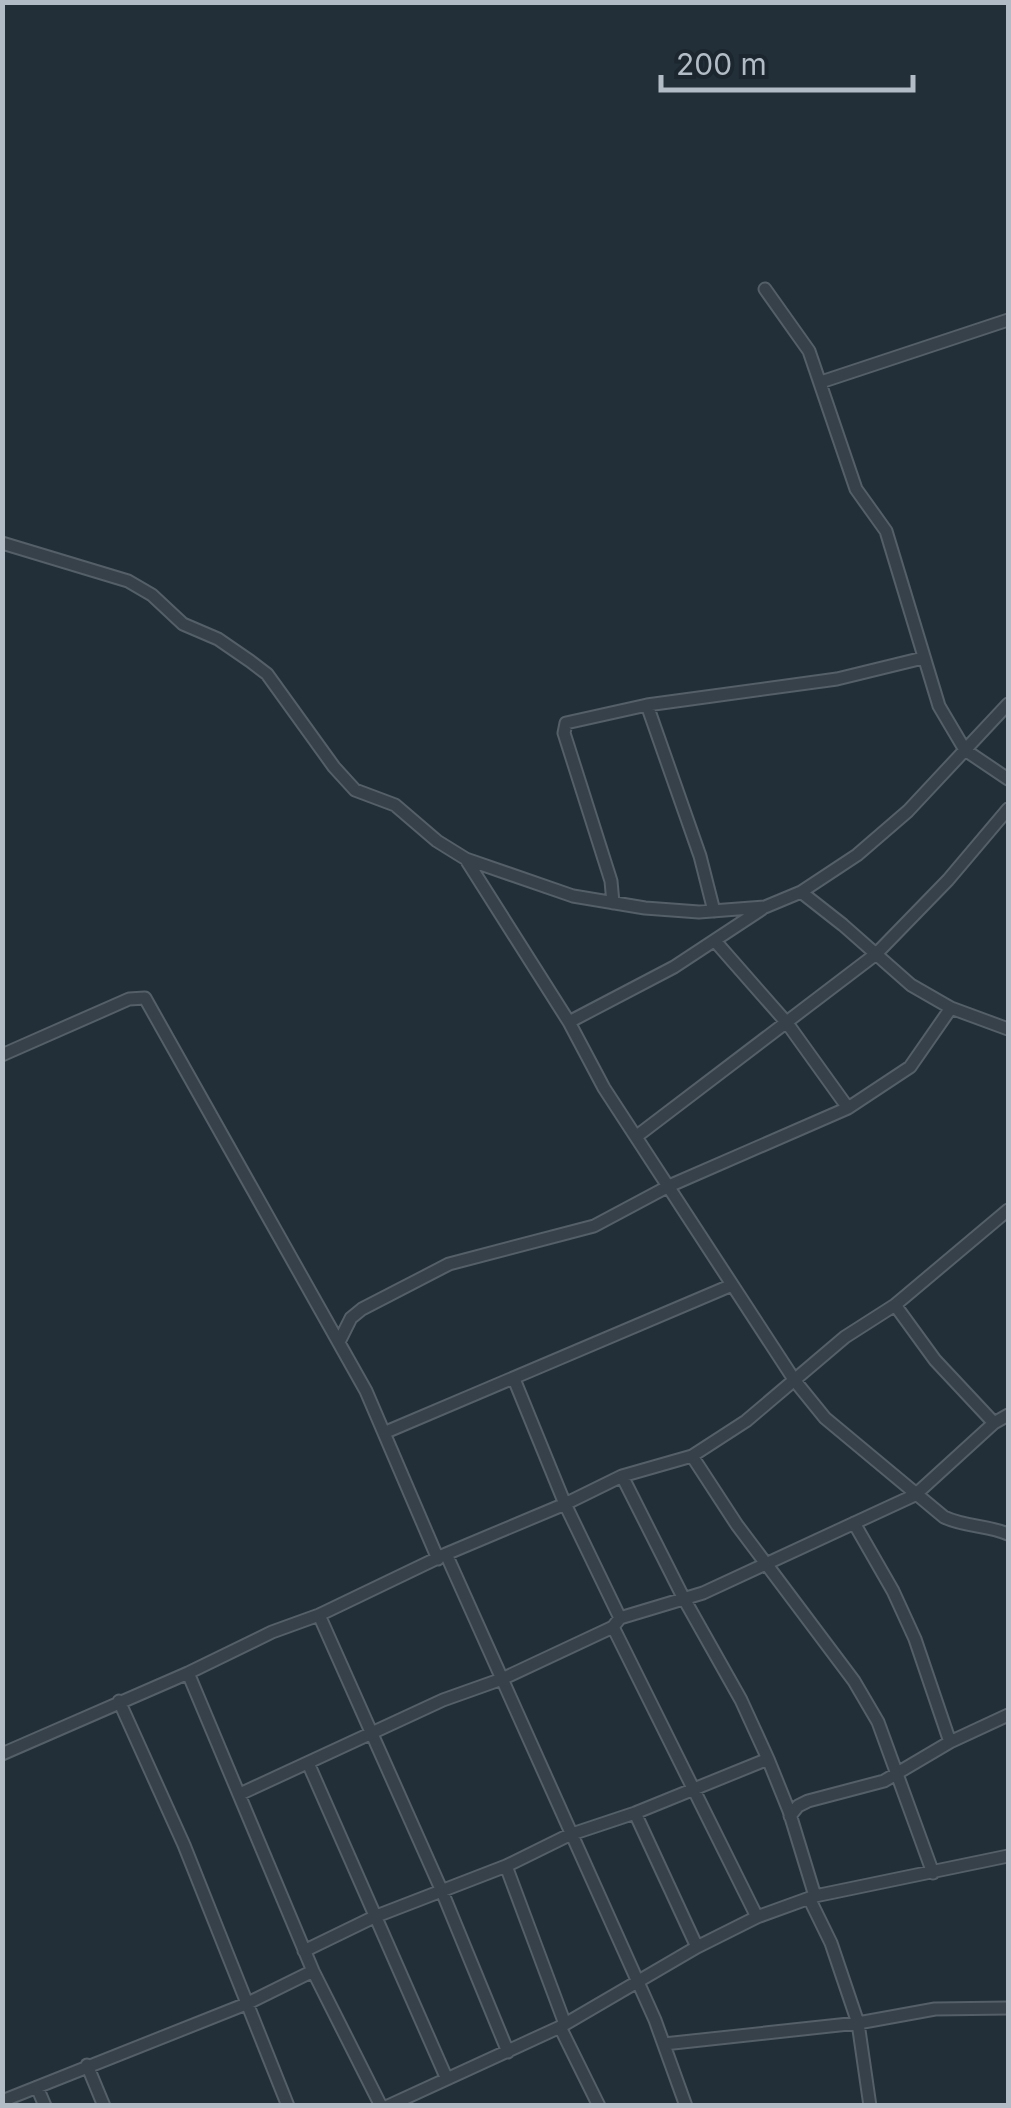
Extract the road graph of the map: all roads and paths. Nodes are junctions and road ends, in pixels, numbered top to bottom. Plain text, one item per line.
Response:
1 (765, 289) dead end
2 (1008, 320) edge
3 (820, 382) junction
4 (2, 544) edge
5 (924, 658) junction
6 (1008, 704) edge
7 (647, 706) junction
8 (965, 750) junction
9 (1008, 779) edge
10 (1008, 809) edge
11 (466, 859) junction
12 (801, 892) junction
13 (612, 902) junction
14 (766, 906) junction
15 (714, 911) junction
16 (716, 942) junction
17 (876, 954) junction
18 (952, 1008) junction
19 (569, 1022) junction
20 (787, 1023) junction
21 (1008, 1029) edge
22 (2, 1055) edge
23 (848, 1108) junction
24 (637, 1136) junction
25 (669, 1186) junction
26 (1008, 1210) edge
27 (732, 1284) junction
28 (895, 1306) junction
29 (339, 1342) junction
30 (514, 1379) junction
31 (795, 1382) junction
32 (1008, 1415) edge
33 (994, 1423) junction
34 (386, 1432) junction
35 (692, 1456) junction
36 (622, 1476) junction
37 (915, 1494) junction
38 (565, 1504) junction
39 (854, 1523) junction
40 (1008, 1534) edge
41 (442, 1557) junction
42 (767, 1564) junction
43 (683, 1598) junction
44 (320, 1616) junction
45 (616, 1622) junction
46 (188, 1673) junction
47 (502, 1679) junction
48 (118, 1701) junction
49 (1008, 1715) edge
50 (370, 1736) junction
51 (950, 1742) junction
52 (2, 1754) edge
53 (768, 1759) junction
54 (308, 1763) junction
55 (899, 1773) junction
56 (691, 1788) junction
57 (240, 1794) junction
58 (636, 1812) junction
59 (790, 1816) junction
60 (570, 1835) junction
61 (1008, 1856) edge
62 (506, 1866) junction
63 (934, 1873) junction
64 (441, 1890) junction
65 (812, 1897) junction
66 (374, 1917) junction
67 (757, 1917) junction
68 (697, 1947) junction
69 (304, 1951) junction
70 (313, 1971) junction
71 (637, 1981) junction
72 (246, 2004) junction
73 (1008, 2008) edge
74 (858, 2023) junction
75 (563, 2026) junction
76 (664, 2044) junction
77 (508, 2052) junction
78 (88, 2065) junction
79 (446, 2077) junction
80 (37, 2087) junction
81 (2, 2101) edge
82 (45, 2106) edge
83 (104, 2106) edge
84 (288, 2106) edge
85 (385, 2106) edge
86 (599, 2106) edge
87 (686, 2106) edge
88 (870, 2106) edge

1 - 3 street
2 - 3 street
3 - 5 street
4 - 11 street
5 - 7 street
5 - 8 street
6 - 8 street
7 - 13 street
7 - 15 street
8 - 9 street
8 - 12 street
10 - 17 street
11 - 13 street
11 - 19 street
12 - 14 street
12 - 17 street
13 - 15 street
14 - 15 street
14 - 16 street
16 - 19 street
16 - 20 street
17 - 18 street
17 - 20 street
18 - 21 street
18 - 23 street
19 - 24 street
20 - 23 street
20 - 24 street
22 - 29 street
23 - 25 street
24 - 25 street
25 - 27 street
25 - 29 street
26 - 28 street
27 - 30 street
27 - 31 street
28 - 31 street
28 - 33 street
29 - 34 street
30 - 34 street
30 - 38 street
31 - 35 street
31 - 37 street
32 - 33 street
33 - 37 street
34 - 41 street
35 - 36 street
35 - 42 street
36 - 38 street
36 - 43 street
37 - 39 street
37 - 40 street
38 - 41 street
38 - 45 street
39 - 42 street
39 - 51 street
41 - 44 street
41 - 47 street
42 - 43 street
42 - 55 street
43 - 45 street
43 - 53 street
44 - 46 street
44 - 50 street
45 - 47 street
45 - 56 street
46 - 48 street
46 - 57 street
47 - 50 street
47 - 60 street
48 - 52 street
48 - 72 street
49 - 51 street
50 - 54 street
50 - 64 street
51 - 55 street
53 - 56 street
53 - 59 street
54 - 57 street
54 - 66 street
55 - 59 street
55 - 63 street
56 - 58 street
56 - 67 street
57 - 69 street
58 - 60 street
58 - 68 street
59 - 65 street
60 - 62 street
60 - 71 street
61 - 63 street
62 - 64 street
62 - 75 street
63 - 65 street
64 - 66 street
64 - 77 street
65 - 67 street
65 - 74 street
66 - 69 street
66 - 79 street
67 - 68 street
68 - 71 street
69 - 70 street
70 - 72 street
70 - 85 street
71 - 75 street
71 - 76 street
72 - 78 street
72 - 84 street
73 - 74 street
74 - 76 street
74 - 88 street
75 - 77 street
75 - 86 street
76 - 87 street
77 - 79 street
78 - 80 street
78 - 83 street
79 - 85 street
80 - 81 street
80 - 82 street

